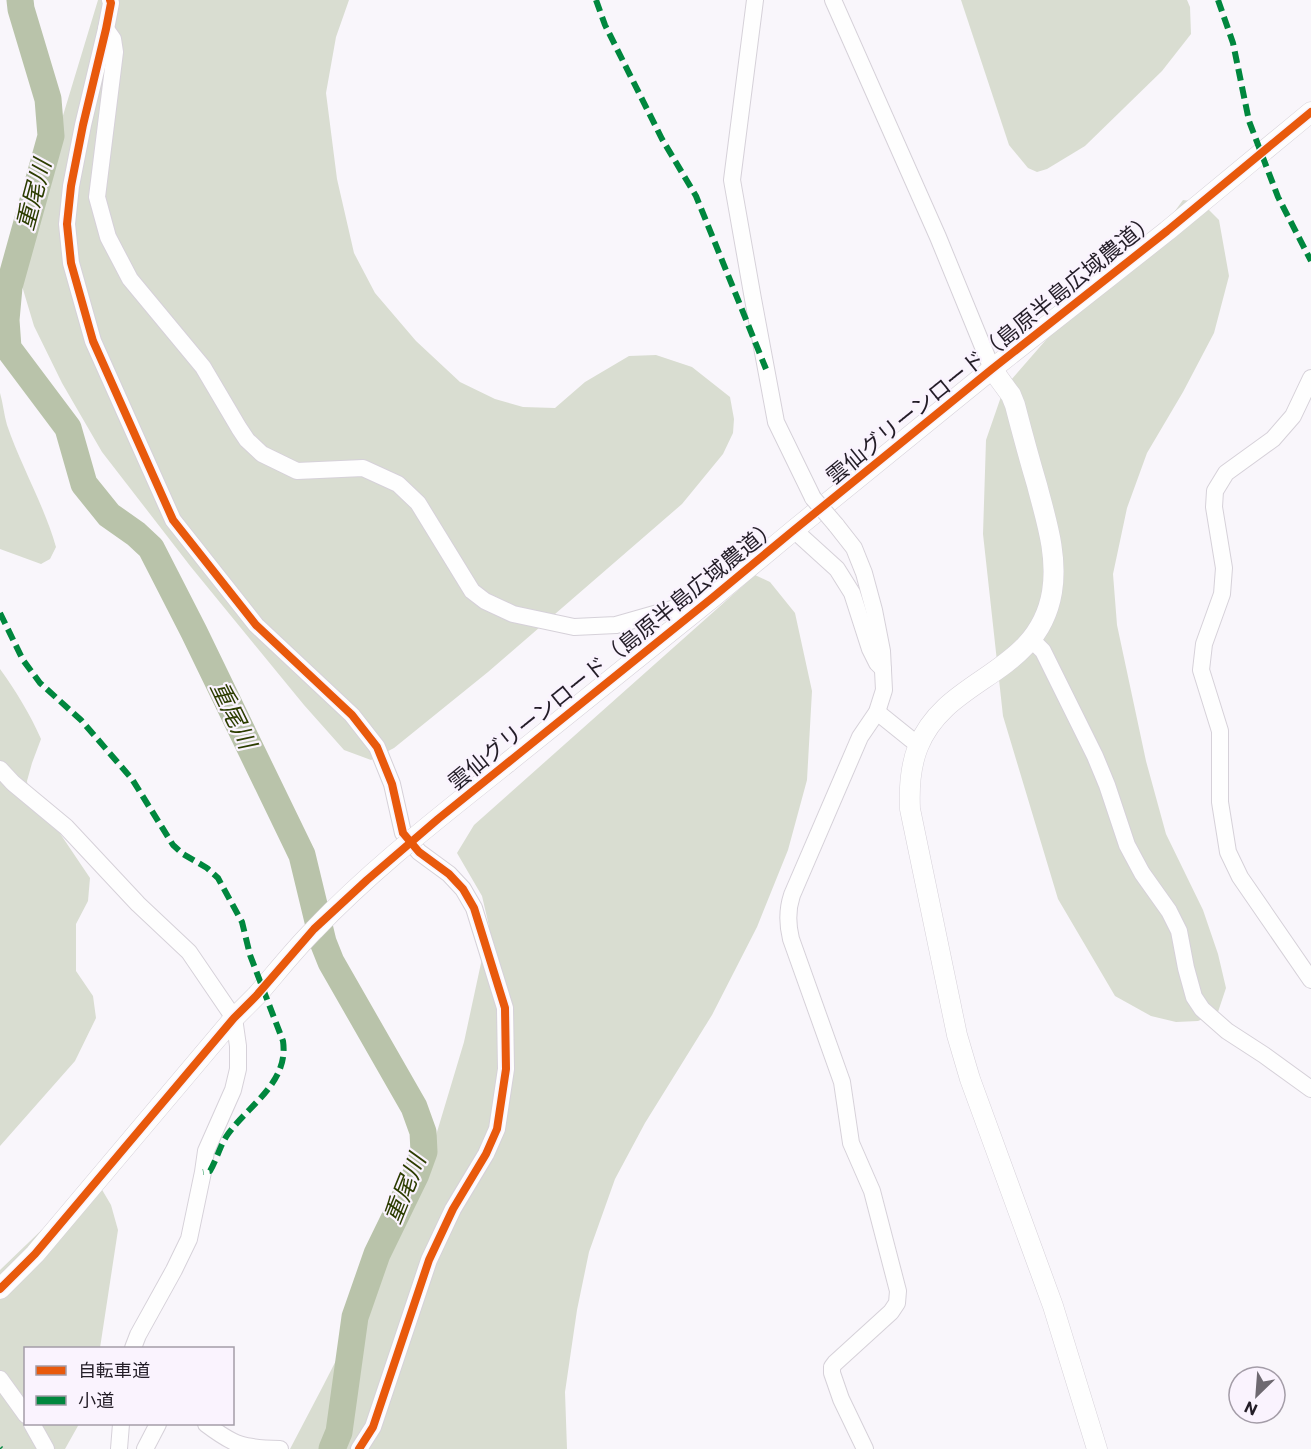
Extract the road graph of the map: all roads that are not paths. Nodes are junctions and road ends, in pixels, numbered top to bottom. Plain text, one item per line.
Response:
1 (110, 0) edge
2 (755, 0) edge
3 (833, 0) edge
4 (106, 29) junction
5 (1311, 112) edge
6 (992, 369) junction
7 (1311, 378) edge
8 (794, 530) junction
9 (712, 598) junction
10 (1031, 639) junction
11 (883, 670) junction
12 (877, 712) junction
13 (918, 745) junction
14 (0, 770) edge
15 (1311, 980) edge
16 (234, 1018) junction
17 (1311, 1089) edge
18 (0, 1289) edge
19 (133, 1347) edge
20 (0, 1379) edge
21 (24, 1411) edge
22 (33, 1425) edge
23 (121, 1425) edge
24 (157, 1425) edge
25 (207, 1425) edge
26 (46, 1449) edge
27 (119, 1449) edge
28 (145, 1449) edge
29 (280, 1449) edge
30 (359, 1449) edge
31 (865, 1449) edge
32 (1097, 1449) edge

1 - 4 street
2 - 11 street, bridge
3 - 6 street
4 - 9 street
4 - 30 street
5 - 6 street, 雲仙グリーンロード（島原半島広域農道）
6 - 8 street, 雲仙グリーンロード（島原半島広域農道）
6 - 10 street
7 - 15 street
8 - 9 street, 雲仙グリーンロード（島原半島広域農道）
8 - 11 street
9 - 16 street, 雲仙グリーンロード（島原半島広域農道）, bridge
10 - 13 street
10 - 17 street
11 - 12 street
12 - 13 street
12 - 31 street
13 - 32 street
14 - 16 street
16 - 18 street, 雲仙グリーンロード（島原半島広域農道）
16 - 19 street
20 - 21 street
22 - 26 street
23 - 27 street
24 - 28 street
25 - 29 street

